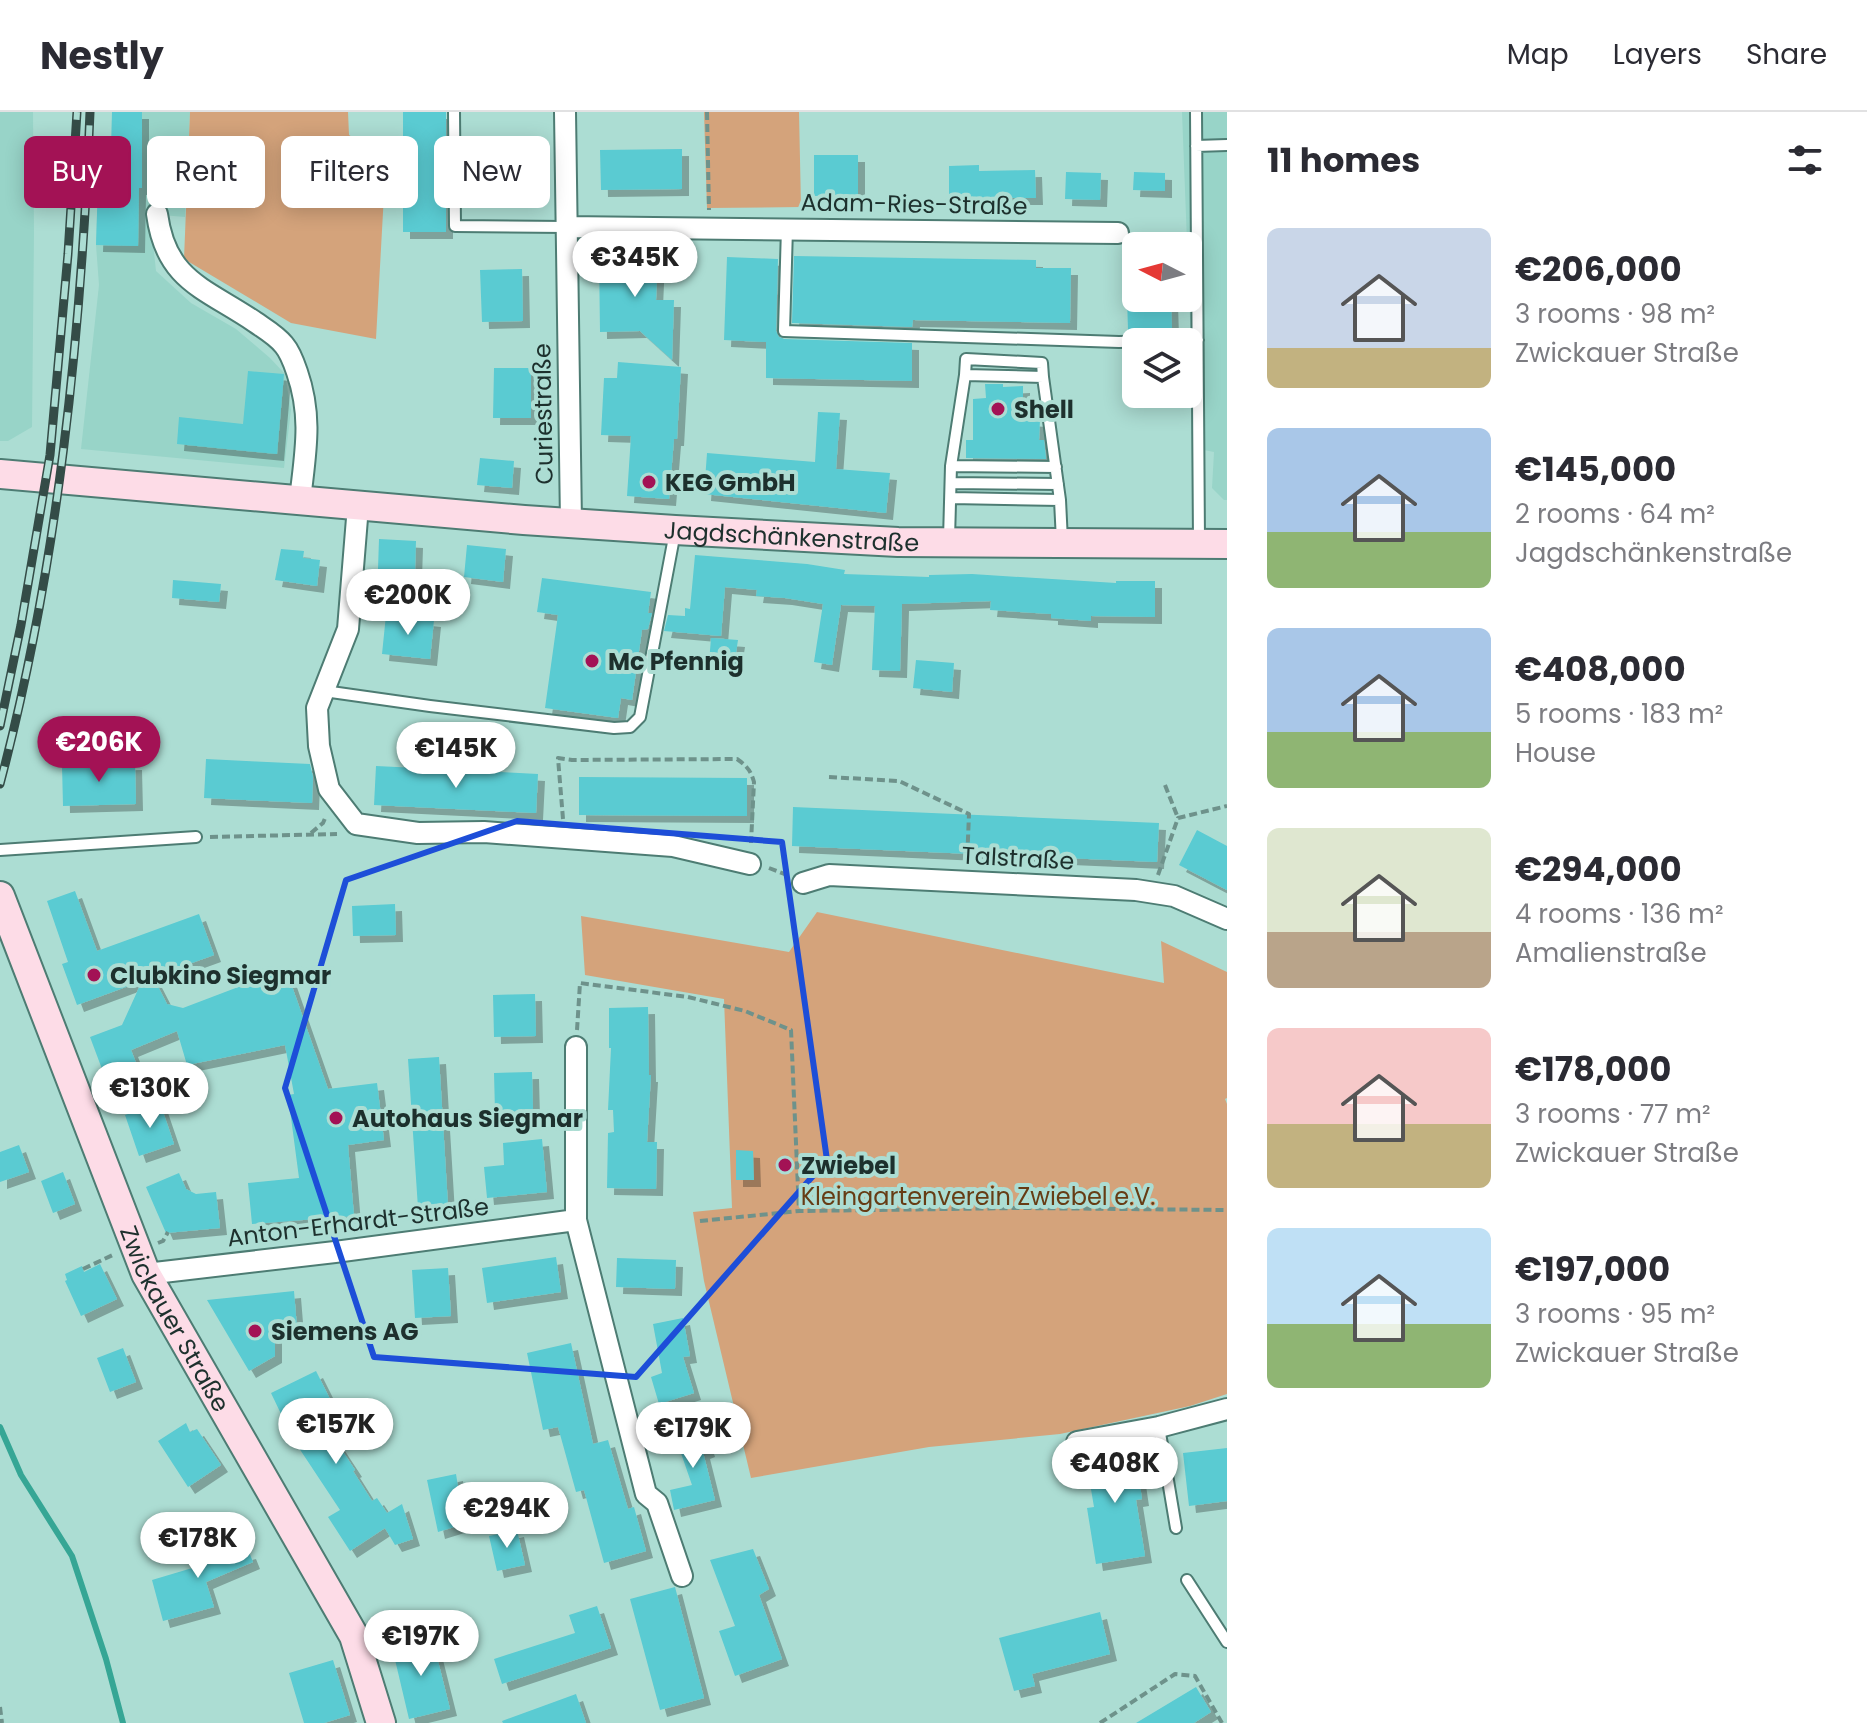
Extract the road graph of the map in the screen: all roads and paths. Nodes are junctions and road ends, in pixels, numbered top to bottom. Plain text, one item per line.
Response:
1 (454, 112) edge
2 (565, 112) edge
3 (707, 112) edge
4 (1196, 112) edge
5 (1227, 145) edge
6 (1196, 146) junction
7 (157, 214) dead end
8 (566, 227) junction
9 (709, 227) junction
10 (787, 228) junction
11 (1118, 233) dead end
12 (1198, 328) edge
13 (1122, 342) edge
14 (1202, 394) edge
15 (951, 466) junction
16 (1056, 467) junction
17 (0, 474) edge
18 (951, 483) junction
19 (1058, 484) junction
20 (951, 498) junction
21 (300, 500) junction
22 (1060, 500) junction
23 (358, 506) junction
24 (571, 523) junction
25 (675, 530) junction
26 (949, 542) junction
27 (1062, 543) junction
28 (1213, 544) edge
29 (324, 691) junction
30 (829, 777) dead end
31 (1165, 785) dead end
32 (562, 801) dead end
33 (1227, 806) edge
34 (1178, 818) junction
35 (356, 824) junction
36 (196, 837) joint
37 (0, 850) edge
38 (750, 864) joint
39 (966, 882) junction
40 (803, 883) dead end
41 (1152, 893) junction
42 (0, 896) edge
43 (1227, 919) edge
44 (576, 1047) joint
45 (1227, 1210) edge
46 (799, 1211) junction
47 (576, 1220) junction
48 (700, 1221) dead end
49 (168, 1232) dead end
50 (163, 1241) dead end
51 (89, 1266) dead end
52 (83, 1269) dead end
53 (146, 1274) junction
54 (1227, 1409) edge
55 (1159, 1427) junction
56 (1077, 1442) dead end
57 (1176, 1528) dead end
58 (682, 1576) dead end
59 (1187, 1580) dead end
60 (1227, 1642) edge
61 (0, 1707) edge
62 (2, 1723) edge
63 (381, 1723) edge
64 (1100, 1723) edge
65 (1222, 1723) edge

1 - 8 lane
2 - 8 street, Curiestraße
3 - 9 path
4 - 6 lane
5 - 6 lane
6 - 12 lane
7 - 21 street
8 - 9 street, Adam-Ries-Straße
8 - 24 street, Curiestraße
9 - 10 street, Adam-Ries-Straße
10 - 11 street, Adam-Ries-Straße
10 - 13 lane
14 - 28 lane
15 - 16 lane
15 - 16 lane
15 - 18 lane
16 - 19 lane
17 - 21 main road, Jagdschänkenstraße
18 - 19 lane
18 - 20 lane
19 - 22 lane
20 - 22 lane
20 - 26 lane
21 - 23 main road, Jagdschänkenstraße
22 - 27 lane
23 - 24 main road, Jagdschänkenstraße
23 - 29 street
24 - 25 main road, Jagdschänkenstraße
25 - 26 main road, Jagdschänkenstraße
25 - 29 lane
26 - 27 main road, Jagdschänkenstraße
27 - 28 main road, Jagdschänkenstraße
29 - 35 street
30 - 39 path
31 - 34 path
32 - 38 path
33 - 34 path
34 - 41 path
35 - 36 path
35 - 38 street
36 - 37 lane
39 - 40 street, Talstraße
39 - 41 street, Talstraße
41 - 43 street, Talstraße
42 - 53 main road, Zwickauer Straße
44 - 46 path
44 - 47 street
45 - 46 path
46 - 48 path
47 - 53 street, Anton-Erhardt-Straße
47 - 58 street
49 - 50 path
51 - 52 path
53 - 63 main road, Zwickauer Straße
54 - 55 street
55 - 56 street
55 - 57 lane
59 - 60 lane
61 - 62 path
64 - 65 path

